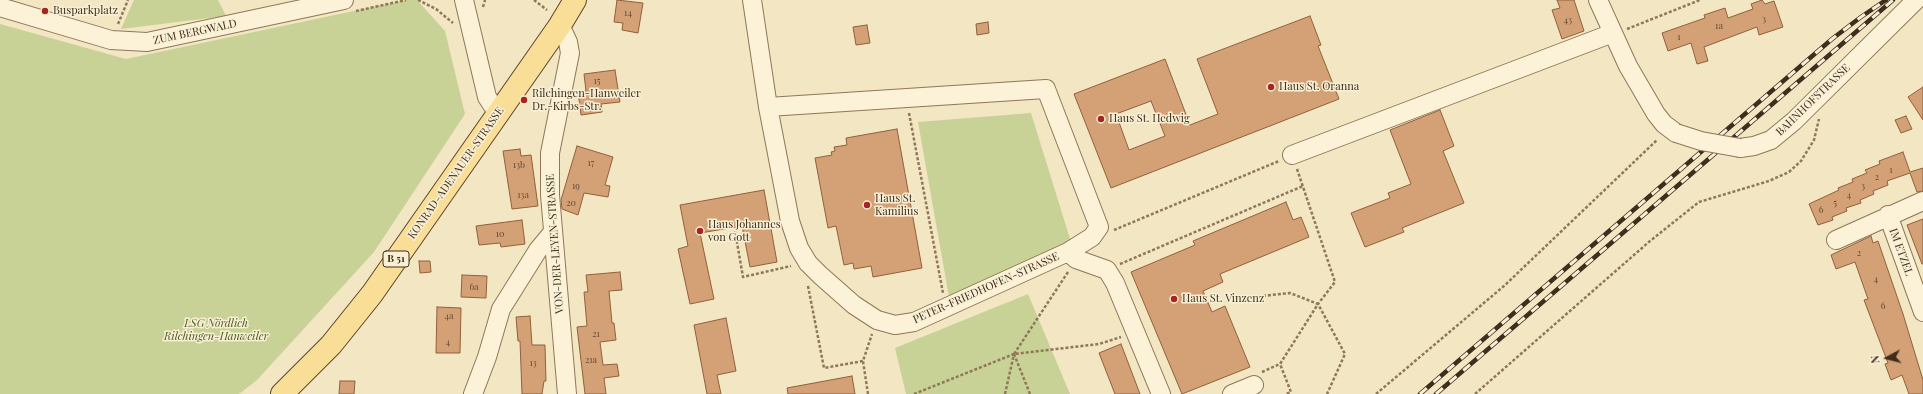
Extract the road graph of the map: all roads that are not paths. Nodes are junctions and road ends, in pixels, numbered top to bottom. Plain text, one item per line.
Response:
1 (344, 0) edge
2 (464, 0) edge
3 (575, 0) edge
4 (752, 0) edge
5 (1598, 0) edge
6 (1916, 0) edge
7 (0, 7) edge
8 (554, 17) junction
9 (1613, 33) junction
10 (768, 107) junction
11 (498, 114) junction
12 (1292, 156) road end
13 (1923, 201) edge
14 (1888, 215) junction
15 (553, 232) junction
16 (1836, 240) dead end
17 (1072, 255) junction
18 (1923, 312) edge
19 (1254, 385) dead end
20 (282, 394) edge
21 (473, 394) edge
22 (567, 394) edge
23 (1161, 394) edge
24 (1232, 394) edge

1 - 7 street, ZUM BERGWALD
2 - 11 street
3 - 8 main road, KONRAD-ADENAUER-STRASSE / B 51
4 - 10 street, PETER-FRIEDHOFEN-STRASSE
5 - 9 street, BAHNHOFSTRASSE
6 - 9 street, BAHNHOFSTRASSE, bridge
8 - 11 main road, KONRAD-ADENAUER-STRASSE / B 51
8 - 15 street, VON-DER-LEYEN-STRASSE
9 - 12 street
10 - 17 street, PETER-FRIEDHOFEN-STRASSE
10 - 17 street, PETER-FRIEDHOFEN-STRASSE
11 - 20 main road, KONRAD-ADENAUER-STRASSE / B 51
13 - 14 street
14 - 16 street
14 - 18 street, IM ETZEL
15 - 21 street
15 - 22 street, VON-DER-LEYEN-STRASSE
17 - 23 street
19 - 24 street

